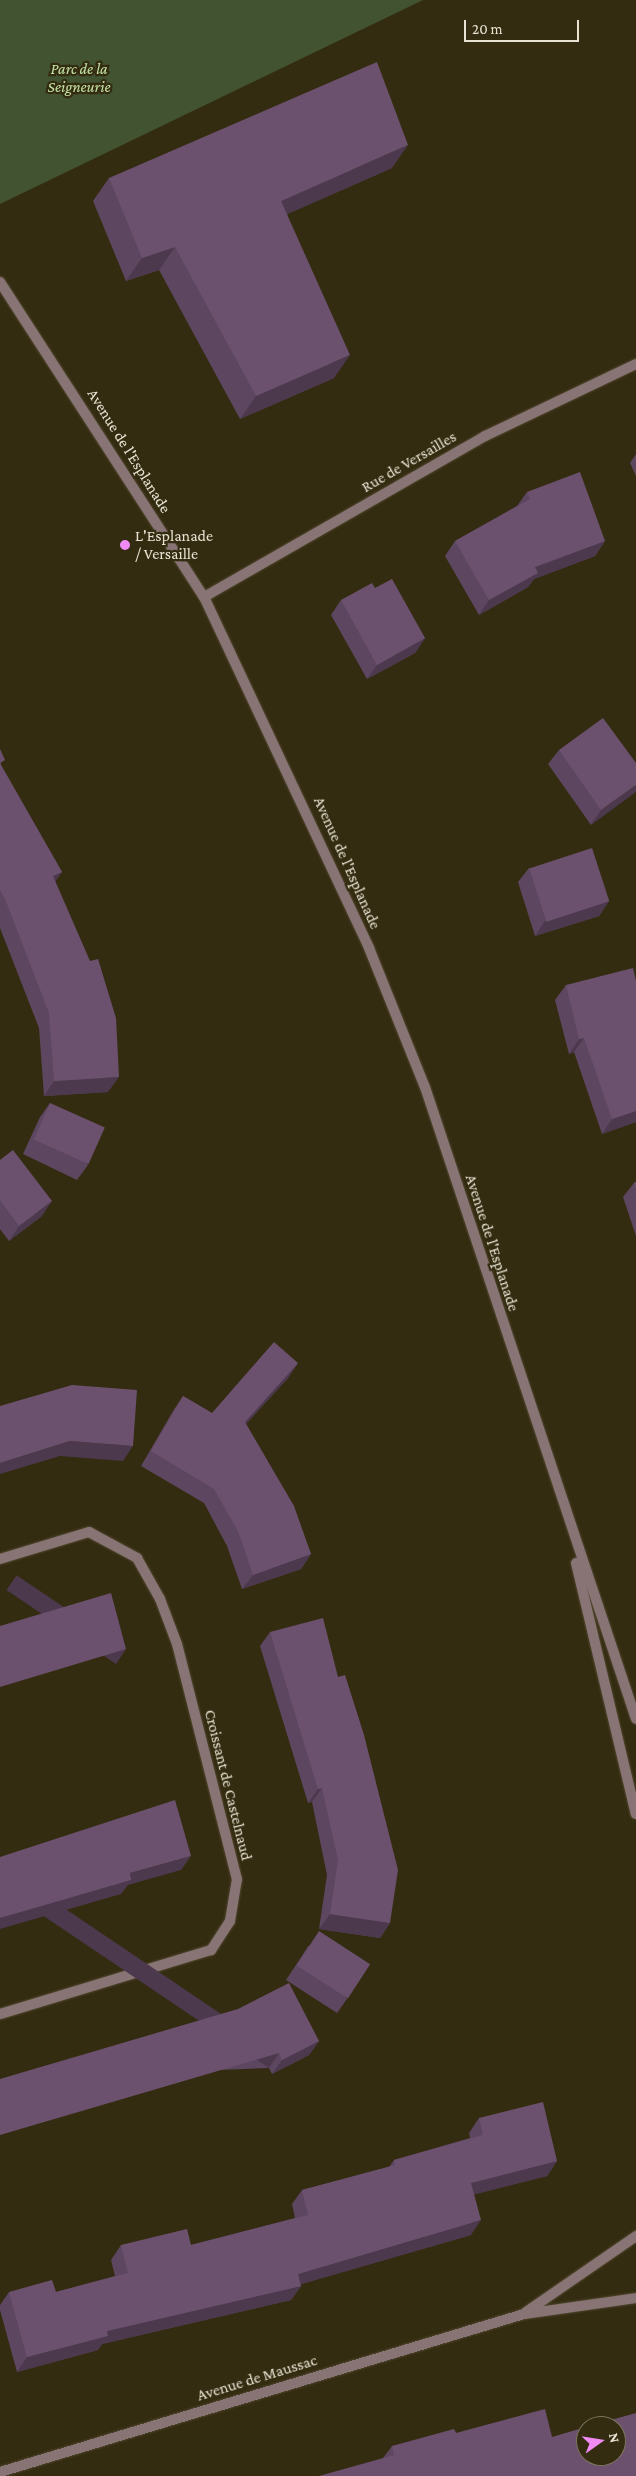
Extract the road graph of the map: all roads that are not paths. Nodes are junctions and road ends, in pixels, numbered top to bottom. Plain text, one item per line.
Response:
1 (0, 282) edge
2 (636, 364) edge
3 (204, 598) junction
4 (562, 1506) junction
5 (0, 1559) edge
6 (636, 1719) edge
7 (636, 1814) edge
8 (0, 2014) edge
9 (636, 2236) edge
10 (636, 2298) edge
11 (524, 2314) junction
12 (0, 2472) edge

1 - 3 street, Avenue de l'Esplanade
2 - 3 street, Rue de Versailles
3 - 4 street, Avenue de l'Esplanade
4 - 6 street, Avenue de l'Esplanade
4 - 7 street, Avenue de l'Esplanade
5 - 8 street, Croissant de Castelnaud
9 - 11 street, Avenue de Maussac
10 - 11 street, Avenue de Maussac
11 - 12 street, Avenue de Maussac

